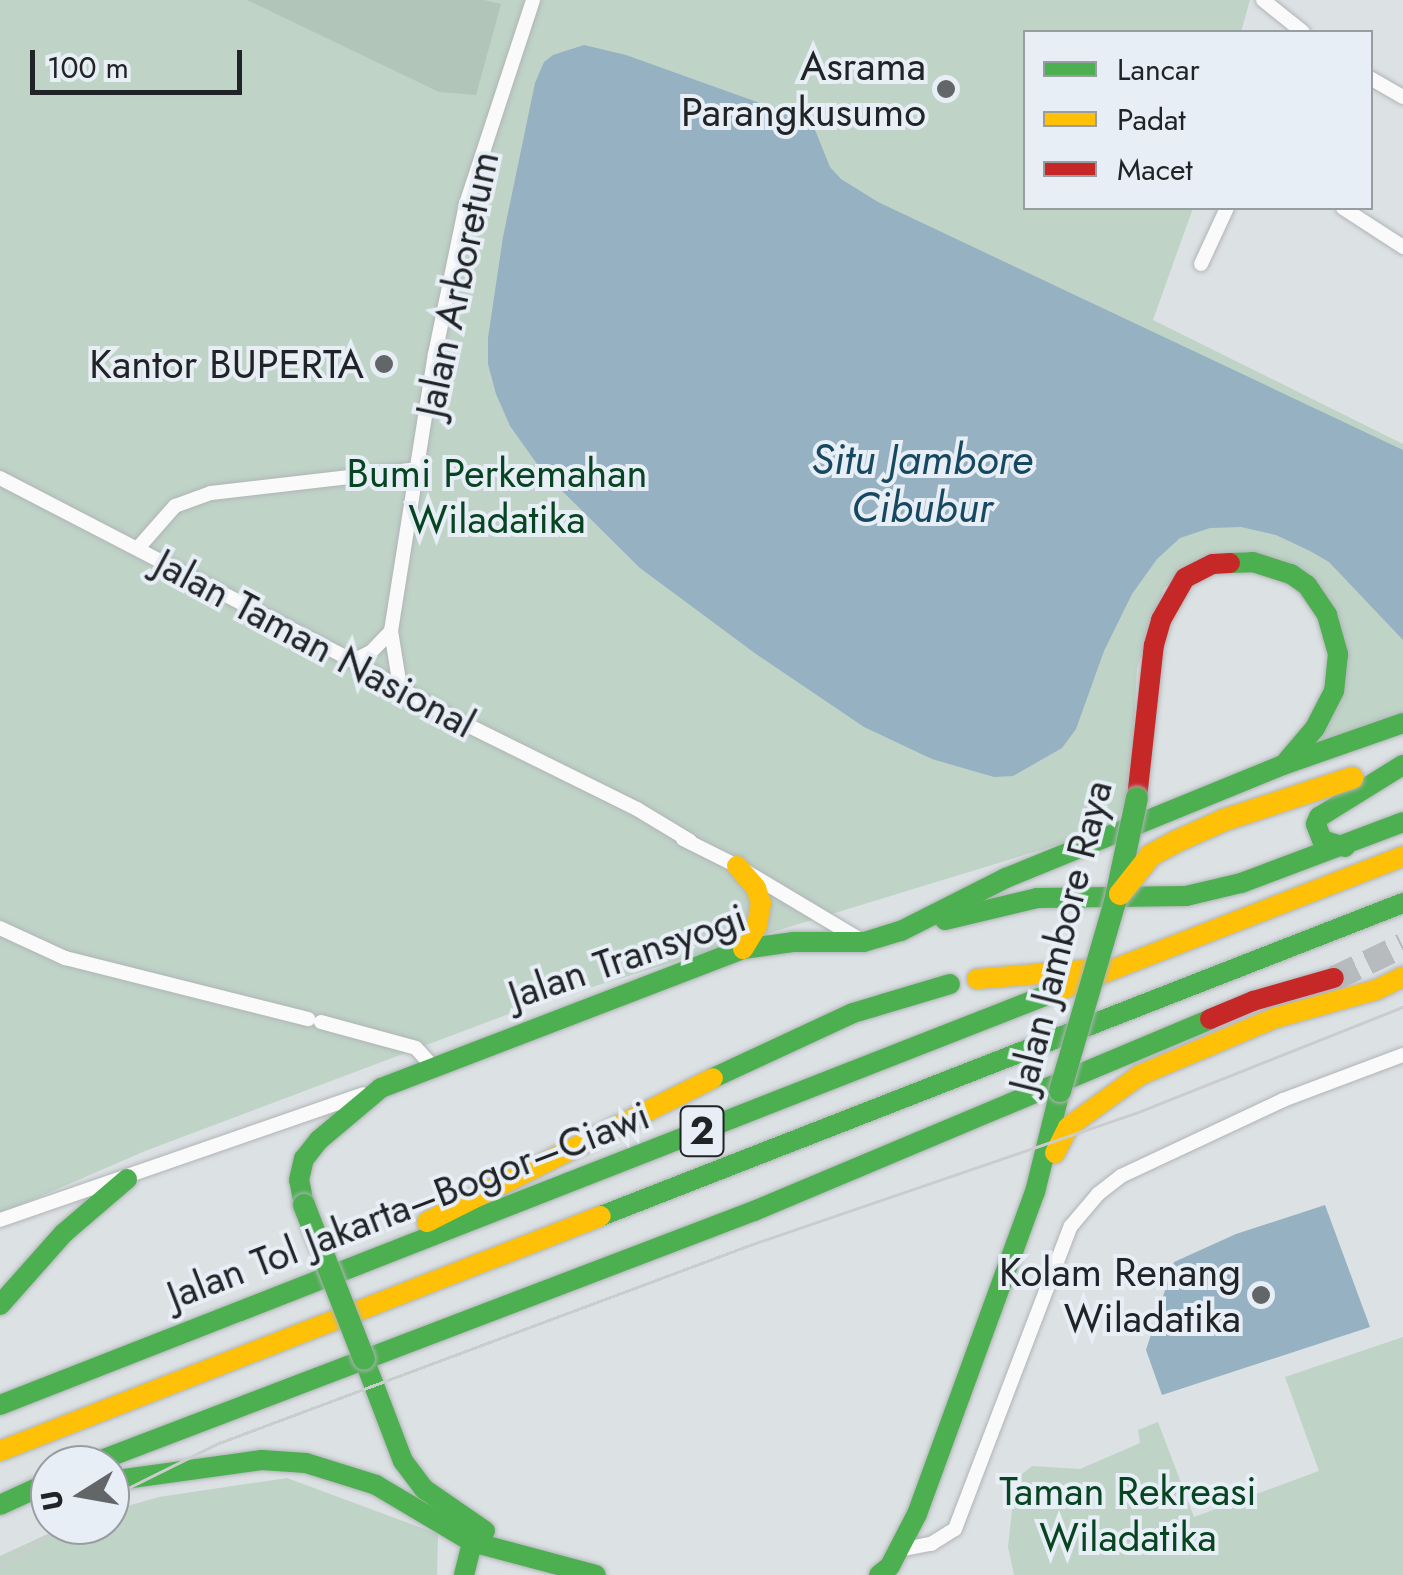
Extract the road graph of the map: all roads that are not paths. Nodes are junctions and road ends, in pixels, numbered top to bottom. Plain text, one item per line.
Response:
1 (533, 0) edge
2 (1263, 0) edge
3 (1301, 30) edge
4 (1373, 80) edge
5 (1403, 97) edge
6 (1226, 210) edge
7 (1346, 210) edge
8 (1403, 247) edge
9 (1201, 264) dead end
10 (419, 470) junction
11 (0, 478) edge
12 (138, 548) junction
13 (390, 631) junction
14 (353, 660) junction
15 (400, 688) junction
16 (1403, 723) edge
17 (1403, 764) edge
18 (1284, 765) junction
19 (1403, 822) edge
20 (1345, 847) junction
21 (1403, 856) edge
22 (737, 866) junction
23 (1115, 902) junction
24 (1403, 902) edge
25 (0, 928) edge
26 (901, 931) junction
27 (864, 942) junction
28 (743, 949) junction
29 (1128, 966) junction
30 (1403, 977) edge
31 (1334, 978) tunnel mouth
32 (977, 980) dead end
33 (950, 984) dead end
34 (1403, 1055) edge
35 (432, 1066) junction
36 (381, 1088) junction
37 (127, 1179) junction
38 (1035, 1192) junction
39 (0, 1220) edge
40 (306, 1283) junction
41 (0, 1305) edge
42 (0, 1405) edge
43 (130, 1449) edge
44 (0, 1451) edge
45 (130, 1478) edge
46 (30, 1491) edge
47 (30, 1504) edge
48 (0, 1505) edge
49 (0, 1515) edge
50 (472, 1542) junction
51 (526, 1559) junction
52 (889, 1566) edge
53 (464, 1575) edge
54 (596, 1575) edge

1 - 10 street, Jalan Arboretum
2 - 3 street
4 - 5 street
6 - 9 street
7 - 8 street
10 - 12 street
10 - 13 street, Jalan Arboretum
11 - 12 street, Jalan Taman Nasional
12 - 14 street, Jalan Taman Nasional
13 - 14 street
13 - 15 street, Jalan Arboretum
14 - 15 street, Jalan Taman Nasional
15 - 22 street, Jalan Taman Nasional
16 - 18 main road, Jalan Transyogi
17 - 20 main road
17 - 23 main road, bridge
18 - 23 main road, Jalan Jambore Raya, bridge
18 - 26 main road, Jalan Transyogi
19 - 20 main road
20 - 26 main road
21 - 29 main road, Jalan Tol Jakarta–Bogor–Ciawi / 2
22 - 27 street, Jalan Taman Nasional
22 - 28 main road
23 - 38 main road, Jalan Jambore Raya, bridge
24 - 44 main road, Jalan Tol Jakarta–Bogor–Ciawi / 2
25 - 35 street
26 - 27 main road, Jalan Transyogi
27 - 28 main road, Jalan Transyogi
28 - 35 main road, Jalan Transyogi
29 - 32 main road
29 - 40 main road, Jalan Tol Jakarta–Bogor–Ciawi / 2
30 - 38 main road
31 - 43 main road
33 - 40 main road
34 - 52 street
35 - 36 main road, Jalan Transyogi
36 - 37 street
36 - 51 main road, Jalan Transyogi, bridge
37 - 39 street
37 - 41 main road
38 - 52 main road, Jalan Jambore Raya
40 - 42 main road, Jalan Tol Jakarta–Bogor–Ciawi / 2
45 - 50 main road
46 - 48 main road
47 - 49 main road
50 - 51 main road
50 - 53 main road
51 - 54 main road

